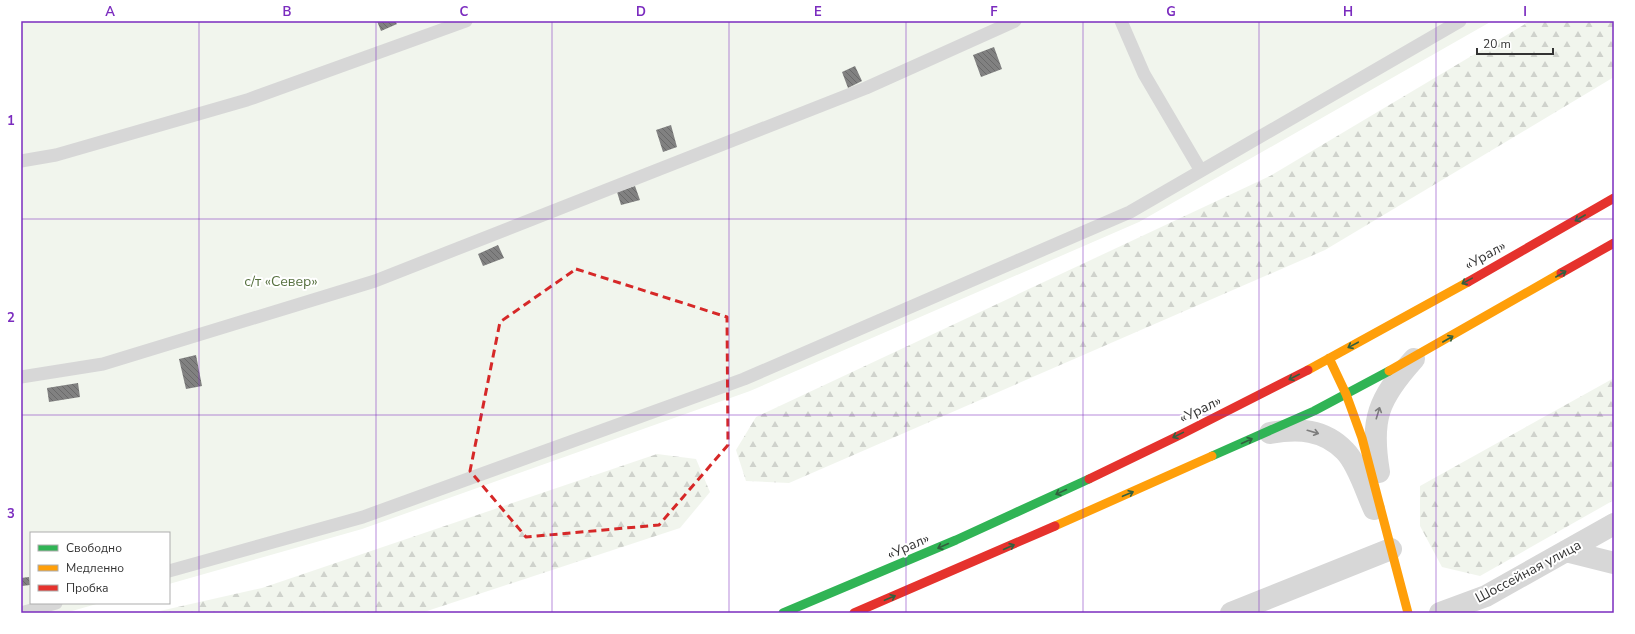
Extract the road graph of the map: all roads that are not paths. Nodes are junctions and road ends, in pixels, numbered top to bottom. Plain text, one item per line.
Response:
1 (466, 21) edge
2 (1016, 21) edge
3 (1121, 21) edge
4 (1460, 21) edge
5 (21, 161) edge
6 (1201, 171) junction
7 (1614, 198) edge
8 (1614, 243) edge
9 (1329, 358) junction
10 (1414, 358) junction
11 (21, 377) edge
12 (1346, 394) junction
13 (1260, 435) junction
14 (1614, 524) edge
15 (1391, 548) junction
16 (1566, 551) junction
17 (1614, 563) edge
18 (170, 571) edge
19 (52, 604) edge
20 (21, 613) edge
21 (784, 613) edge
22 (854, 613) edge
23 (1231, 613) edge
24 (1408, 613) edge
25 (1440, 613) edge

1 - 5 lane
2 - 11 lane
3 - 6 lane
4 - 6 lane
6 - 18 lane
7 -> 9 main road, «Урал»
10 -> 8 main road
9 - 12 main road
9 -> 21 main road, «Урал»
10 - 12 main road
15 -> 10 street
12 - 13 main road
12 - 15 main road
13 -> 15 street
22 -> 13 main road
14 - 16 street, Шоссейная улица
15 - 23 street
15 - 24 main road
16 - 17 street
16 - 25 street, Шоссейная улица
19 - 20 lane

